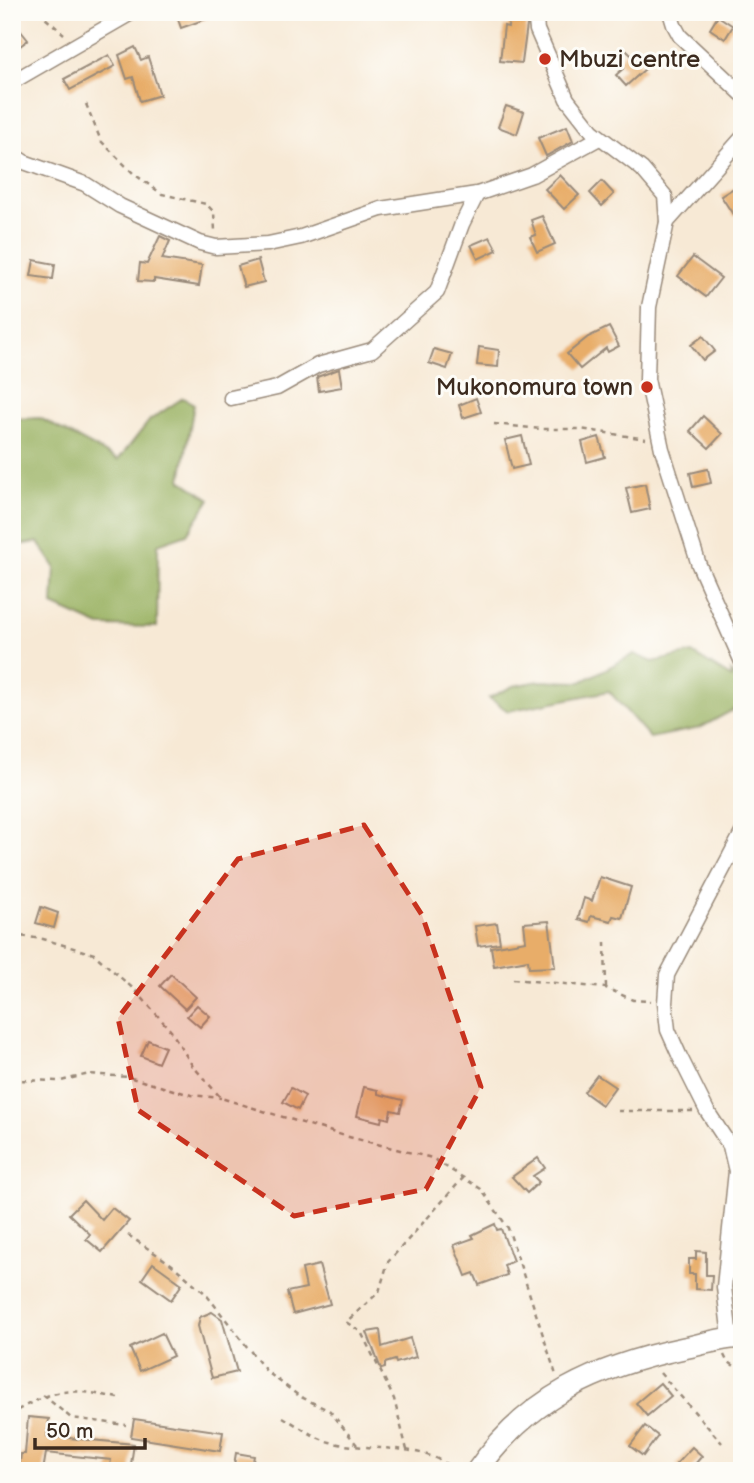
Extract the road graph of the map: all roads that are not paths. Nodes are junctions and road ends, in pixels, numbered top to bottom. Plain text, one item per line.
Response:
1 (133, 12) edge
2 (535, 12) edge
3 (670, 12) edge
4 (12, 82) edge
5 (742, 94) edge
6 (599, 138) junction
7 (742, 138) edge
8 (12, 154) edge
9 (477, 194) junction
10 (667, 222) junction
11 (231, 398) dead end
12 (742, 662) edge
13 (742, 833) edge
14 (736, 1338) edge
15 (477, 1471) edge

1 - 4 street
2 - 6 street
3 - 5 street
6 - 9 street
6 - 10 street
7 - 10 street
8 - 9 street
9 - 11 street
10 - 12 street
13 - 14 street
14 - 15 main road

